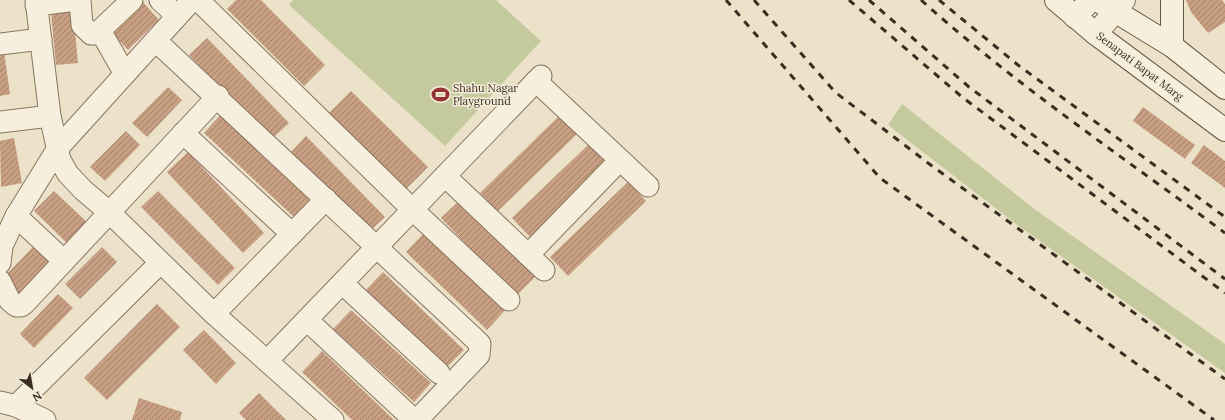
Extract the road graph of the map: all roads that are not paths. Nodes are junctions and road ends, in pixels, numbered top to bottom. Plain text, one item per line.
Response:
1 (77, 0) edge
2 (80, 0) edge
3 (132, 0) edge
4 (160, 0) edge
5 (192, 0) edge
6 (198, 0) edge
7 (1056, 0) edge
8 (1091, 0) edge
9 (1172, 0) edge
10 (36, 2) edge
11 (1112, 4) edge
12 (177, 16) junction
13 (1075, 17) junction
14 (101, 32) junction
15 (1096, 34) junction
16 (41, 39) junction
17 (156, 41) junction
18 (0, 44) edge
19 (1172, 46) junction
20 (125, 74) junction
21 (1225, 88) edge
22 (218, 96) junction
23 (50, 116) junction
24 (0, 122) edge
25 (1225, 130) edge
26 (183, 133) junction
27 (58, 148) junction
28 (620, 160) junction
29 (445, 176) junction
30 (648, 186) dead end
31 (326, 199) junction
32 (413, 210) junction
33 (109, 212) junction
34 (16, 216) junction
35 (292, 234) junction
36 (377, 247) junction
37 (528, 254) junction
38 (64, 261) junction
39 (0, 263) edge
40 (160, 263) junction
41 (544, 270) dead end
42 (0, 281) edge
43 (342, 283) junction
44 (510, 300) dead end
45 (214, 314) junction
46 (307, 320) junction
47 (267, 361) junction
48 (439, 373) dead end
49 (8, 404) edge
50 (46, 420) edge
51 (333, 420) edge
52 (415, 420) edge

1 - 10 street
2 - 14 street
3 - 14 street
4 - 12 street
5 - 12 street
6 - 32 street
7 - 13 main road, Senapati Bapat Marg
8 - 13 main road
9 - 19 main road
10 - 16 street
11 - 15 main road
11 - 19 main road
12 - 17 street
13 - 15 main road, Senapati Bapat Marg
14 - 20 street
15 - 25 main road, Senapati Bapat Marg
16 - 18 street
16 - 23 street
17 - 20 street
17 - 22 street
19 - 21 main road
20 - 27 street
22 - 26 street
22 - 31 street
23 - 24 street
23 - 27 street
26 - 33 street
26 - 35 street
27 - 33 street
27 - 34 street
28 - 29 street
28 - 30 street
28 - 37 street
29 - 32 street
29 - 37 street
31 - 35 street
31 - 36 street
32 - 36 street
32 - 44 street
33 - 38 street
33 - 40 street
34 - 38 street
34 - 39 street
35 - 45 street
36 - 43 street
36 - 52 street
37 - 41 street
38 - 42 street
40 - 45 street
40 - 49 street
43 - 46 street
43 - 48 street
45 - 47 street
46 - 47 street
46 - 52 street
47 - 51 street
49 - 50 street

